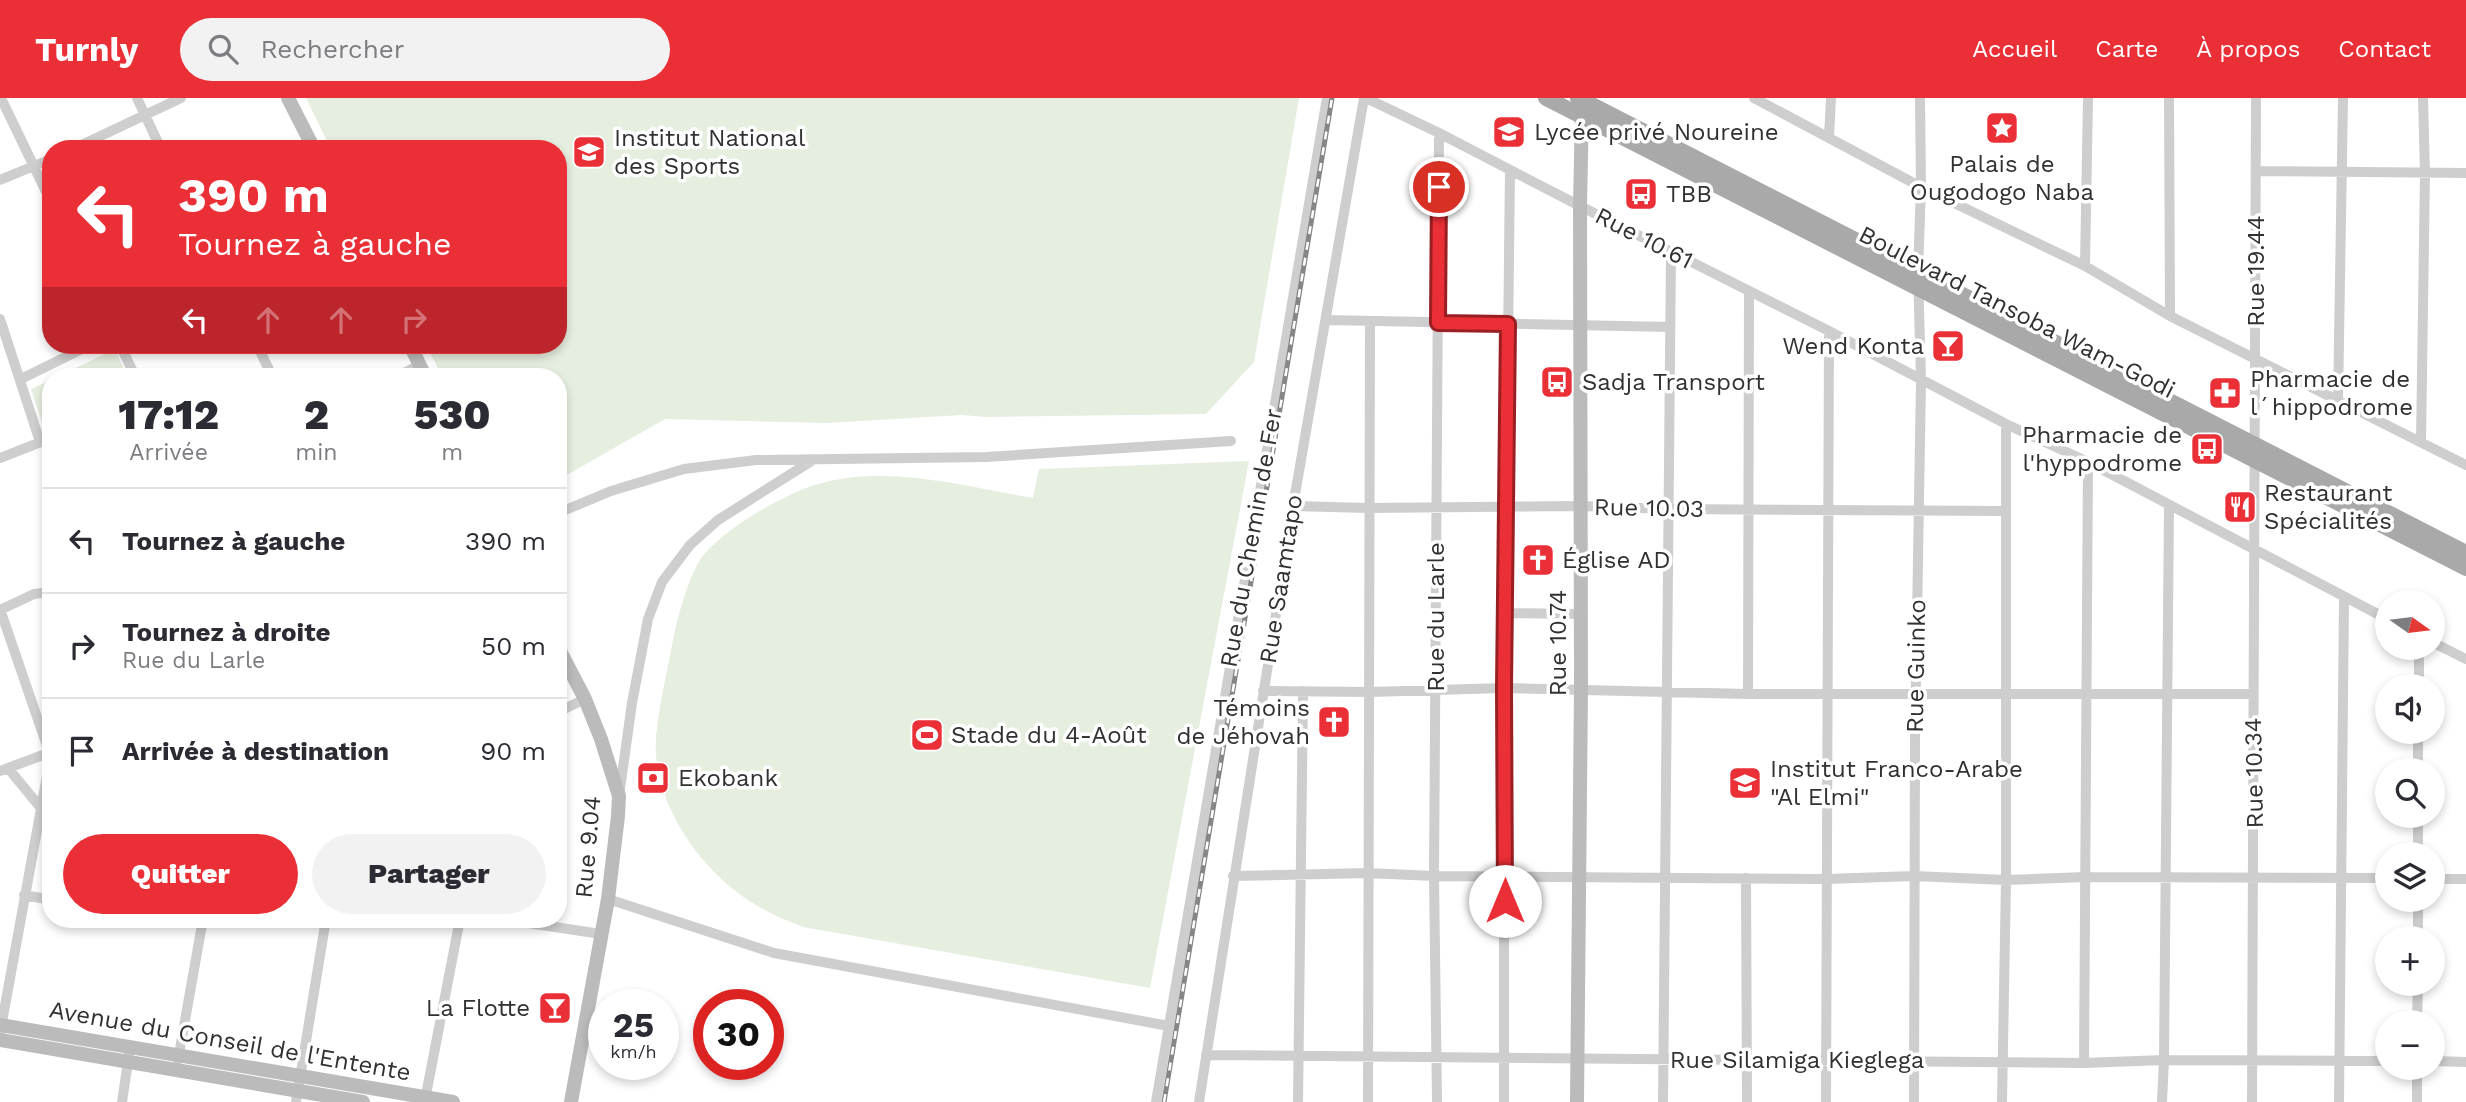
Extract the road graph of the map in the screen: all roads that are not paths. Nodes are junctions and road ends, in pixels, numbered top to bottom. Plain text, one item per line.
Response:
1 (1, 98) edge
2 (137, 98) edge
3 (181, 98) edge
4 (288, 98) edge
5 (1327, 98) edge
6 (1365, 98) edge
7 (1546, 98) edge
8 (1754, 98) edge
9 (1830, 98) edge
10 (1920, 98) edge
11 (2088, 98) edge
12 (2169, 98) edge
13 (2256, 98) edge
14 (2343, 98) edge
15 (2423, 98) edge
16 (1581, 103) edge
17 (145, 115) junction
18 (1439, 133) junction
19 (1829, 137) junction
20 (92, 140) edge
21 (157, 140) edge
22 (309, 140) edge
23 (42, 163) edge
24 (34, 167) junction
25 (1510, 170) junction
26 (2256, 171) junction
27 (2342, 172) junction
28 (2425, 173) junction
29 (2466, 173) edge
30 (0, 180) edge
31 (42, 183) edge
32 (1921, 187) junction
33 (1580, 206) junction
34 (1671, 252) junction
35 (2085, 265) junction
36 (1918, 280) junction
37 (1749, 291) junction
38 (2170, 316) junction
39 (0, 319) edge
40 (1326, 320) junction
41 (1370, 322) junction
42 (1438, 323) junction
43 (1508, 324) junction
44 (1581, 325) junction
45 (1670, 327) junction
46 (1829, 331) junction
47 (71, 354) edge
48 (2256, 357) junction
49 (42, 368) edge
50 (43, 368) edge
51 (20, 379) junction
52 (1921, 380) junction
53 (2338, 400) junction
54 (2006, 424) junction
55 (1231, 441) dead end
56 (40, 442) joint
57 (2421, 442) junction
58 (2255, 452) junction
59 (0, 458) edge
60 (814, 459) junction
61 (2088, 462) junction
62 (2466, 464) edge
63 (1293, 506) junction
64 (1581, 506) junction
65 (2169, 506) junction
66 (1368, 508) junction
67 (1435, 508) junction
68 (1506, 508) junction
69 (567, 509) edge
70 (1668, 509) junction
71 (1748, 510) junction
72 (1828, 510) junction
73 (1918, 510) junction
74 (2004, 511) junction
75 (2253, 549) junction
76 (2466, 553) edge
77 (2466, 568) edge
78 (42, 593) edge
79 (2344, 598) junction
80 (0, 610) edge
81 (1505, 613) junction
82 (2375, 613) edge
83 (1581, 614) junction
84 (2445, 648) edge
85 (2466, 659) edge
86 (567, 664) edge
87 (1504, 688) junction
88 (1581, 688) junction
89 (1436, 689) junction
90 (1263, 691) junction
91 (1303, 691) junction
92 (1370, 692) junction
93 (2085, 692) junction
94 (1665, 693) junction
95 (1828, 693) junction
96 (2005, 693) junction
97 (1748, 694) junction
98 (2167, 694) junction
99 (2253, 694) junction
100 (1916, 695) junction
101 (585, 699) junction
102 (567, 708) edge
103 (42, 729) edge
104 (42, 755) edge
105 (4, 769) edge
106 (619, 796) junction
107 (42, 803) edge
108 (42, 823) edge
109 (1367, 873) junction
110 (1299, 874) junction
111 (1505, 875) junction
112 (1578, 875) junction
113 (1234, 876) junction
114 (1434, 876) junction
115 (1914, 876) junction
116 (2255, 876) junction
117 (1664, 877) junction
118 (1746, 877) junction
119 (2085, 877) junction
120 (2166, 877) junction
121 (2340, 877) junction
122 (1827, 878) junction
123 (2375, 878) edge
124 (2445, 879) edge
125 (2466, 879) edge
126 (2006, 880) junction
127 (24, 895) junction
128 (42, 898) edge
129 (608, 899) junction
130 (201, 928) edge
131 (325, 928) edge
132 (458, 928) edge
133 (561, 928) edge
134 (601, 934) junction
135 (1169, 1026) junction
136 (0, 1031) edge
137 (129, 1055) junction
138 (1206, 1055) junction
139 (1368, 1055) junction
140 (1300, 1056) junction
141 (1438, 1059) junction
142 (1504, 1059) junction
143 (1663, 1059) junction
144 (1576, 1060) junction
145 (1746, 1060) junction
146 (1826, 1060) junction
147 (2164, 1060) junction
148 (1914, 1061) junction
149 (2339, 1061) junction
150 (2375, 1061) edge
151 (2445, 1061) edge
152 (2002, 1062) junction
153 (2253, 1062) junction
154 (2466, 1062) edge
155 (178, 1063) junction
156 (2084, 1063) junction
157 (2417, 1080) edge
158 (298, 1090) edge
159 (425, 1100) edge
160 (122, 1102) edge
161 (363, 1102) edge
162 (453, 1102) edge
163 (571, 1102) edge
164 (1156, 1102) edge
165 (1199, 1102) edge
166 (1298, 1102) edge
167 (1368, 1102) edge
168 (1437, 1102) edge
169 (1504, 1102) edge
170 (1577, 1102) edge
171 (1663, 1102) edge
172 (1747, 1102) edge
173 (1826, 1102) edge
174 (1914, 1102) edge
175 (2002, 1102) edge
176 (2162, 1102) edge
177 (2252, 1102) edge
178 (2339, 1102) edge
179 (2417, 1102) edge

1 - 24 street
2 - 17 street
3 - 17 street
4 - 22 main road
5 - 135 street, Rue du Chemin de Fer
6 - 18 street, Rue 10.61
6 - 40 street, Rue Saamtapo
7 - 16 main road, Boulevard Tansoba Wam-Godi
8 - 19 street
9 - 19 street
10 - 32 street, Rue Guinko
11 - 35 street
12 - 38 street
13 - 26 street, Rue 19.44
14 - 27 street
15 - 28 street
16 - 33 main road, Rue 10.74
16 - 36 main road, Boulevard Tansoba Wam-Godi
17 - 20 street
17 - 21 street
18 - 25 street, Rue 10.61
18 - 42 street, Rue du Larle
19 - 32 street
23 - 24 street
24 - 30 street
24 - 31 street
25 - 33 street, Rue 10.61
25 - 43 street
26 - 27 street
26 - 48 street, Rue 19.44
27 - 28 street
27 - 53 street
28 - 29 street
28 - 57 street
32 - 35 street
32 - 36 street, Rue Guinko
33 - 34 street, Rue 10.61
33 - 44 main road, Rue 10.74
34 - 37 street, Rue 10.61
34 - 45 street
35 - 38 street
36 - 52 street, Rue Guinko
36 - 58 main road, Boulevard Tansoba Wam-Godi
37 - 46 street, Rue 10.61
37 - 71 street
38 - 48 street
39 - 51 street
40 - 41 street
40 - 63 street, Rue Saamtapo
41 - 42 street
41 - 66 street
42 - 43 street
42 - 67 street, Rue du Larle
43 - 44 street
43 - 68 street
44 - 45 street
44 - 64 main road, Rue 10.74
45 - 70 street
46 - 52 street, Rue 10.61
46 - 72 street
47 - 50 street
48 - 53 street
48 - 58 street, Rue 19.44
49 - 51 street
51 - 56 street
52 - 54 street, Rue 10.61
52 - 73 street, Rue Guinko
53 - 57 street
54 - 61 street, Rue 10.61
54 - 74 street
55 - 60 street
56 - 59 street
57 - 62 street
58 - 75 street, Rue 10.34
58 - 76 main road, Boulevard Tansoba Wam-Godi
58 - 77 main road, Boulevard Tansoba Wam-Godi
60 - 69 street
60 - 106 street
61 - 65 street, Rue 10.61
61 - 93 street
63 - 66 street, Rue 10.03
63 - 90 street, Rue Saamtapo
64 - 68 street, Rue 10.03
64 - 70 street, Rue 10.03
64 - 83 main road, Rue 10.74
65 - 75 street, Rue 10.61
65 - 98 street
66 - 67 street, Rue 10.03
66 - 92 street
67 - 68 street, Rue 10.03
67 - 89 street, Rue du Larle
68 - 81 street
70 - 71 street, Rue 10.03
70 - 94 street
71 - 72 street, Rue 10.03
71 - 97 street
72 - 73 street, Rue 10.03
72 - 95 street
73 - 74 street, Rue 10.03
73 - 100 street, Rue Guinko
74 - 96 street
75 - 79 street, Rue 10.61
75 - 99 street, Rue 10.34
78 - 80 street
79 - 82 street, Rue 10.61
79 - 121 street
80 - 103 street
81 - 83 street
81 - 87 street
83 - 88 main road, Rue 10.74
84 - 85 street
86 - 101 main road, Rue 9.04
87 - 88 street
87 - 89 street
87 - 111 street
88 - 94 street
88 - 112 main road, Rue 10.74
89 - 92 street
89 - 114 street, Rue du Larle
90 - 91 street
90 - 113 street, Rue Saamtapo
91 - 92 street
91 - 110 street
92 - 109 street
93 - 96 street
93 - 98 street
93 - 119 street
94 - 97 street
94 - 117 street
95 - 97 street
95 - 100 street
95 - 122 street
96 - 100 street
96 - 126 street
98 - 99 street
98 - 120 street
99 - 116 street, Rue 10.34
100 - 115 street, Rue Guinko
101 - 102 street
101 - 106 main road, Rue 9.04
104 - 105 street
105 - 107 street
106 - 129 main road, Rue 9.04
108 - 127 street
109 - 110 street
109 - 114 street
109 - 139 street
110 - 113 street
110 - 140 street
111 - 112 street
111 - 114 street
111 - 142 street
112 - 117 street
112 - 144 main road, Rue 10.74
113 - 138 street, Rue Saamtapo
114 - 141 street, Rue du Larle
115 - 122 street
115 - 126 street
115 - 148 street, Rue Guinko
116 - 120 street
116 - 121 street
116 - 153 street, Rue 10.34
117 - 118 street
117 - 143 street
118 - 122 street
118 - 145 street
119 - 120 street
119 - 126 street
119 - 156 street
120 - 147 street
121 - 123 street
121 - 149 street
122 - 146 street
124 - 125 street
126 - 152 street
127 - 128 street
127 - 136 street
129 - 134 main road, Rue 9.04
129 - 135 street
130 - 155 street
131 - 158 street
132 - 159 street
133 - 134 street
134 - 163 main road, Rue 9.04
135 - 164 street, Rue du Chemin de Fer
136 - 137 main road, Avenue du Conseil de l'Entente
137 - 155 main road, Avenue du Conseil de l'Entente
137 - 160 street
138 - 140 street, Rue Silamiga Kieglega
138 - 165 street, Rue Saamtapo
139 - 140 street, Rue Silamiga Kieglega
139 - 141 street, Rue Silamiga Kieglega
139 - 167 street
140 - 166 street
141 - 142 street, Rue Silamiga Kieglega
141 - 168 street, Rue du Larle
142 - 144 street, Rue Silamiga Kieglega
142 - 169 street
143 - 144 street, Rue Silamiga Kieglega
143 - 145 street, Rue Silamiga Kieglega
143 - 171 street
144 - 170 main road, Rue 10.74
145 - 146 street, Rue Silamiga Kieglega
145 - 172 street
146 - 148 street, Rue Silamiga Kieglega
146 - 173 street
147 - 153 street, Rue Silamiga Kieglega
147 - 156 street, Rue Silamiga Kieglega
147 - 176 street
148 - 152 street, Rue Silamiga Kieglega
148 - 174 street, Rue Guinko
149 - 150 street, Rue Silamiga Kieglega
149 - 153 street, Rue Silamiga Kieglega
149 - 178 street
151 - 154 street
152 - 156 street, Rue Silamiga Kieglega
152 - 175 street
153 - 177 street, Rue 10.34
155 - 158 main road, Avenue du Conseil de l'Entente
157 - 179 street
158 - 159 main road, Avenue du Conseil de l'Entente
158 - 161 main road, Avenue du Conseil de l'Entente
159 - 162 main road, Avenue du Conseil de l'Entente

